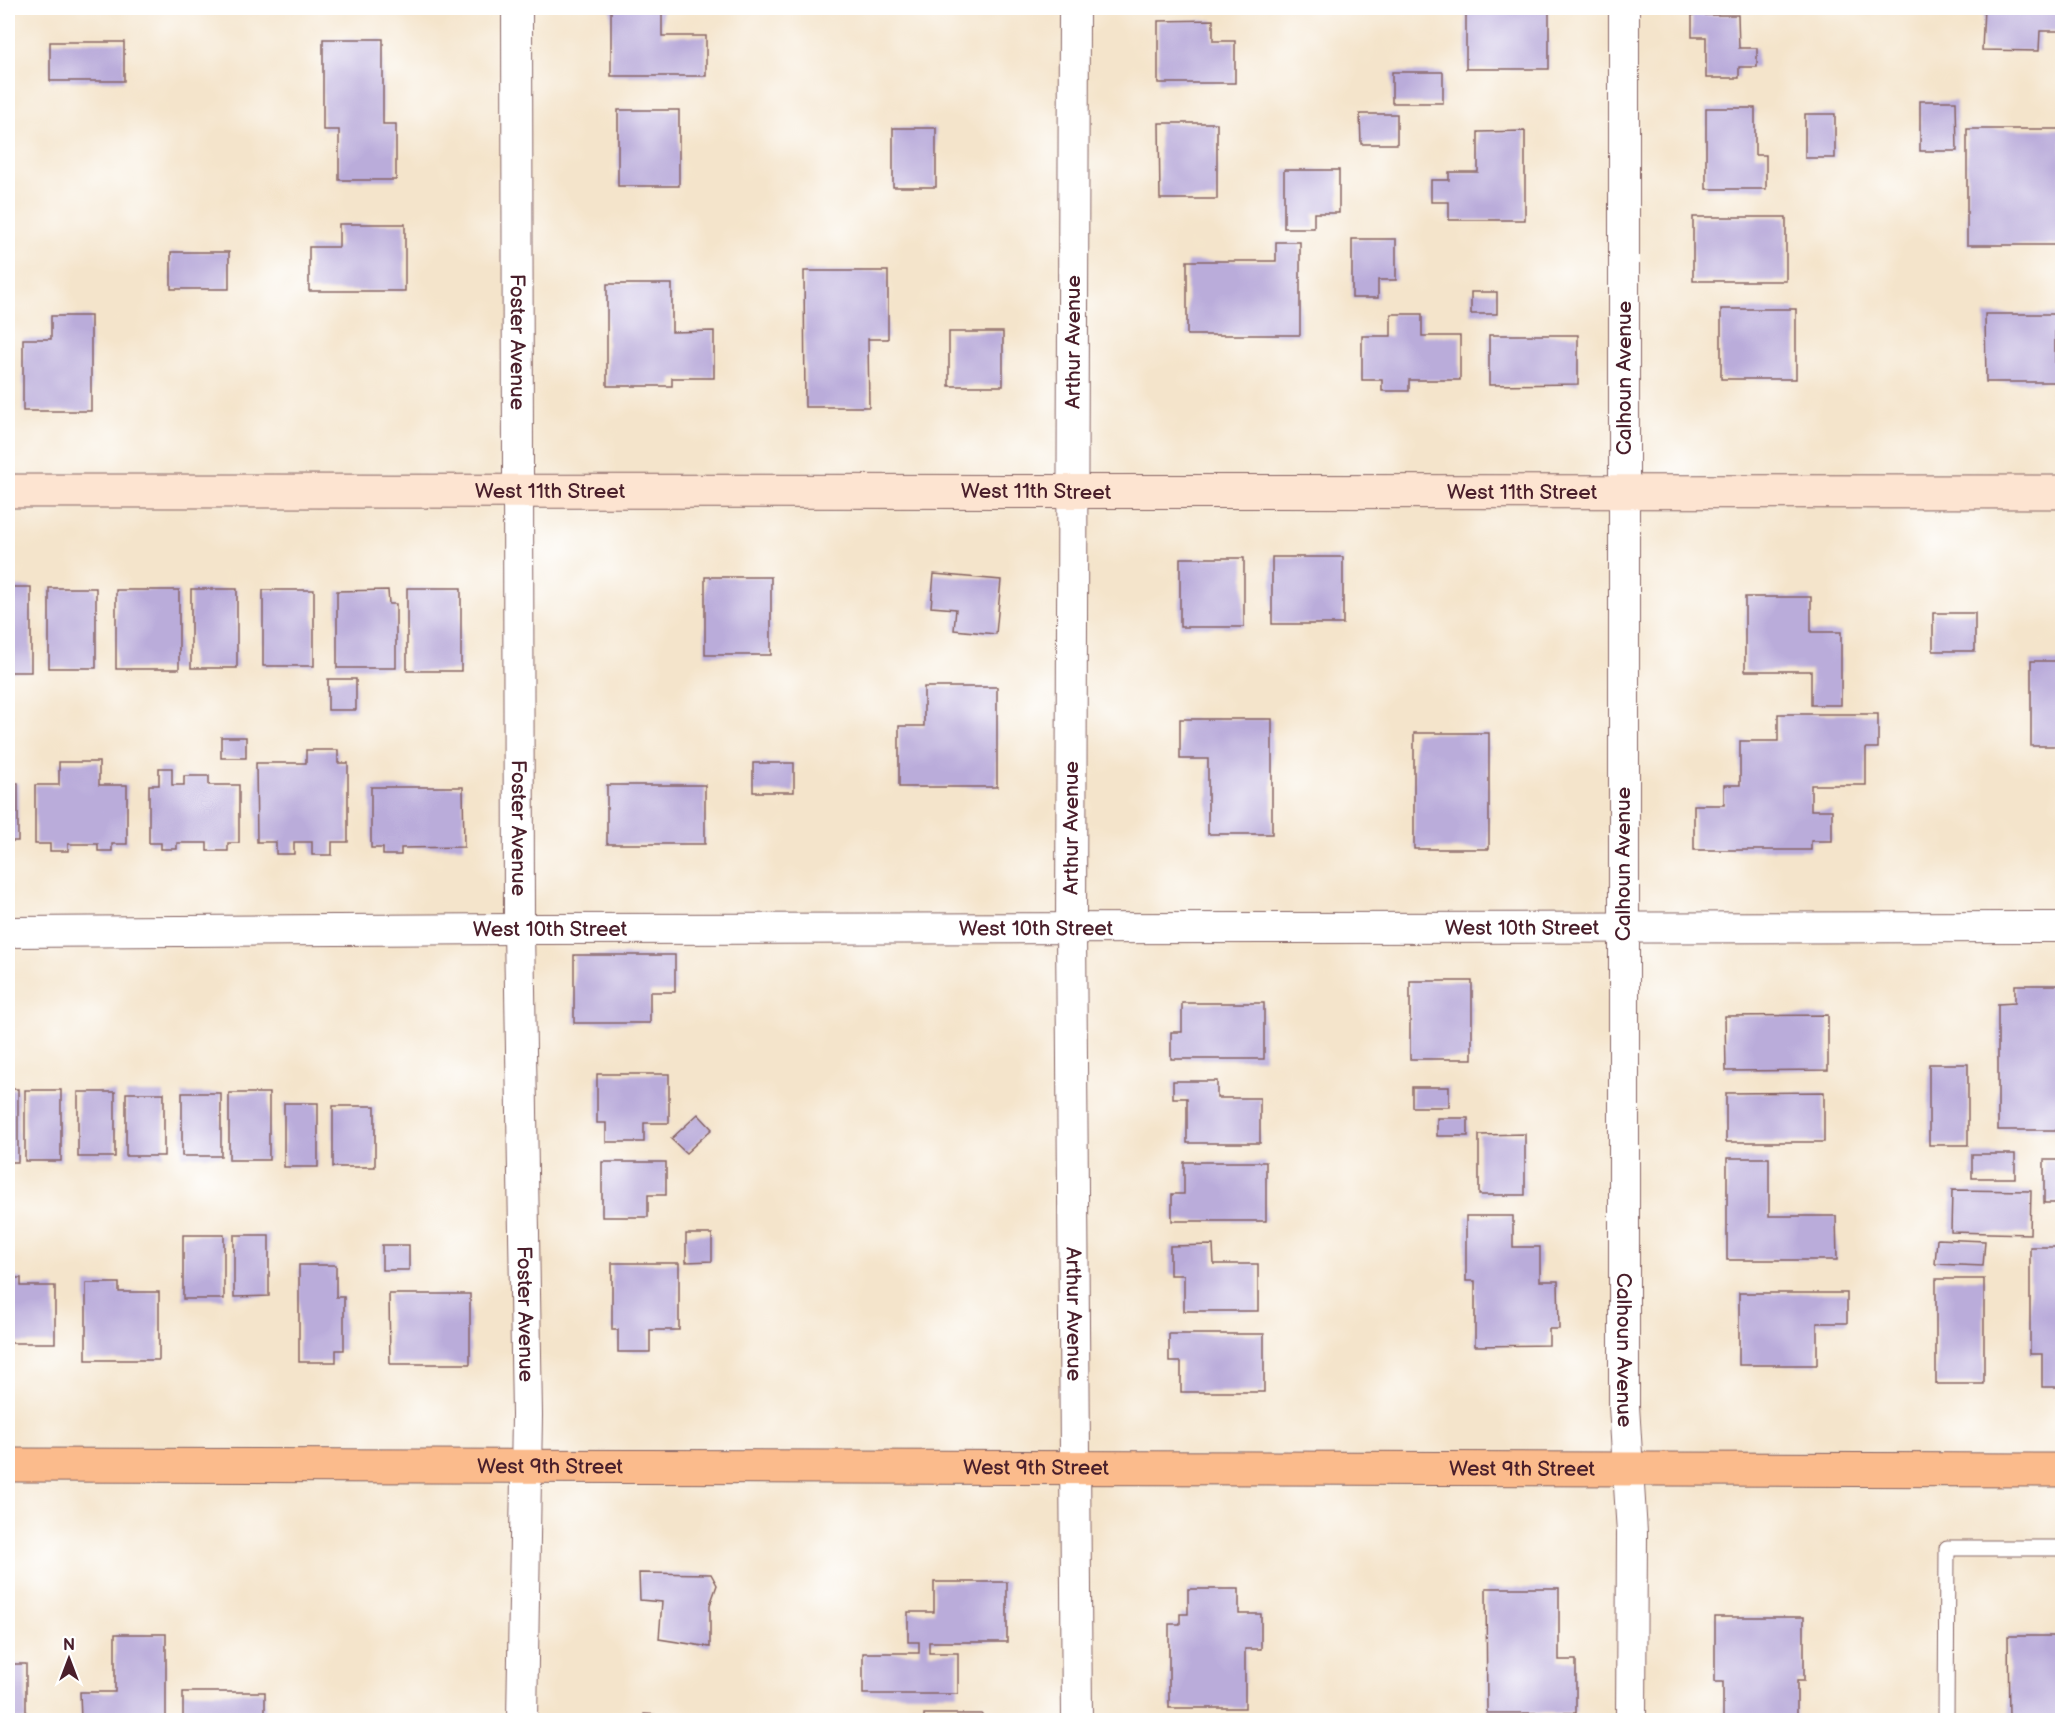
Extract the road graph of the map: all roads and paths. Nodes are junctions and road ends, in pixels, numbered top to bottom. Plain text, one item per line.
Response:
1 (517, 8) edge
2 (1074, 8) edge
3 (1624, 8) edge
4 (8, 491) edge
5 (519, 491) junction
6 (1072, 492) junction
7 (1624, 492) junction
8 (2062, 492) edge
9 (1622, 927) junction
10 (2062, 927) edge
11 (1071, 928) junction
12 (519, 929) junction
13 (8, 932) edge
14 (8, 1465) edge
15 (526, 1466) junction
16 (1075, 1467) junction
17 (1628, 1468) junction
18 (2062, 1470) edge
19 (2062, 1548) edge
20 (522, 1720) edge
21 (1077, 1720) edge
22 (1631, 1720) edge
23 (1946, 1720) edge

1 - 5 street, Foster Avenue
2 - 6 street, Arthur Avenue
3 - 7 street, Calhoun Avenue
4 - 5 main road, West 11th Street
5 - 6 main road, West 11th Street
5 - 12 street, Foster Avenue
6 - 7 main road, West 11th Street
6 - 11 street, Arthur Avenue
7 - 8 main road, West 11th Street
7 - 9 street, Calhoun Avenue
9 - 10 street, West 10th Street
9 - 11 street, West 10th Street
9 - 17 street, Calhoun Avenue
11 - 12 street, West 10th Street
11 - 16 street, Arthur Avenue
12 - 13 street, West 10th Street
12 - 15 street, Foster Avenue
14 - 15 main road, West 9th Street
15 - 16 main road, West 9th Street
15 - 20 street, Foster Avenue
16 - 17 main road, West 9th Street
16 - 21 street, Arthur Avenue
17 - 18 main road, West 9th Street
17 - 22 street, Calhoun Avenue
19 - 23 lane

